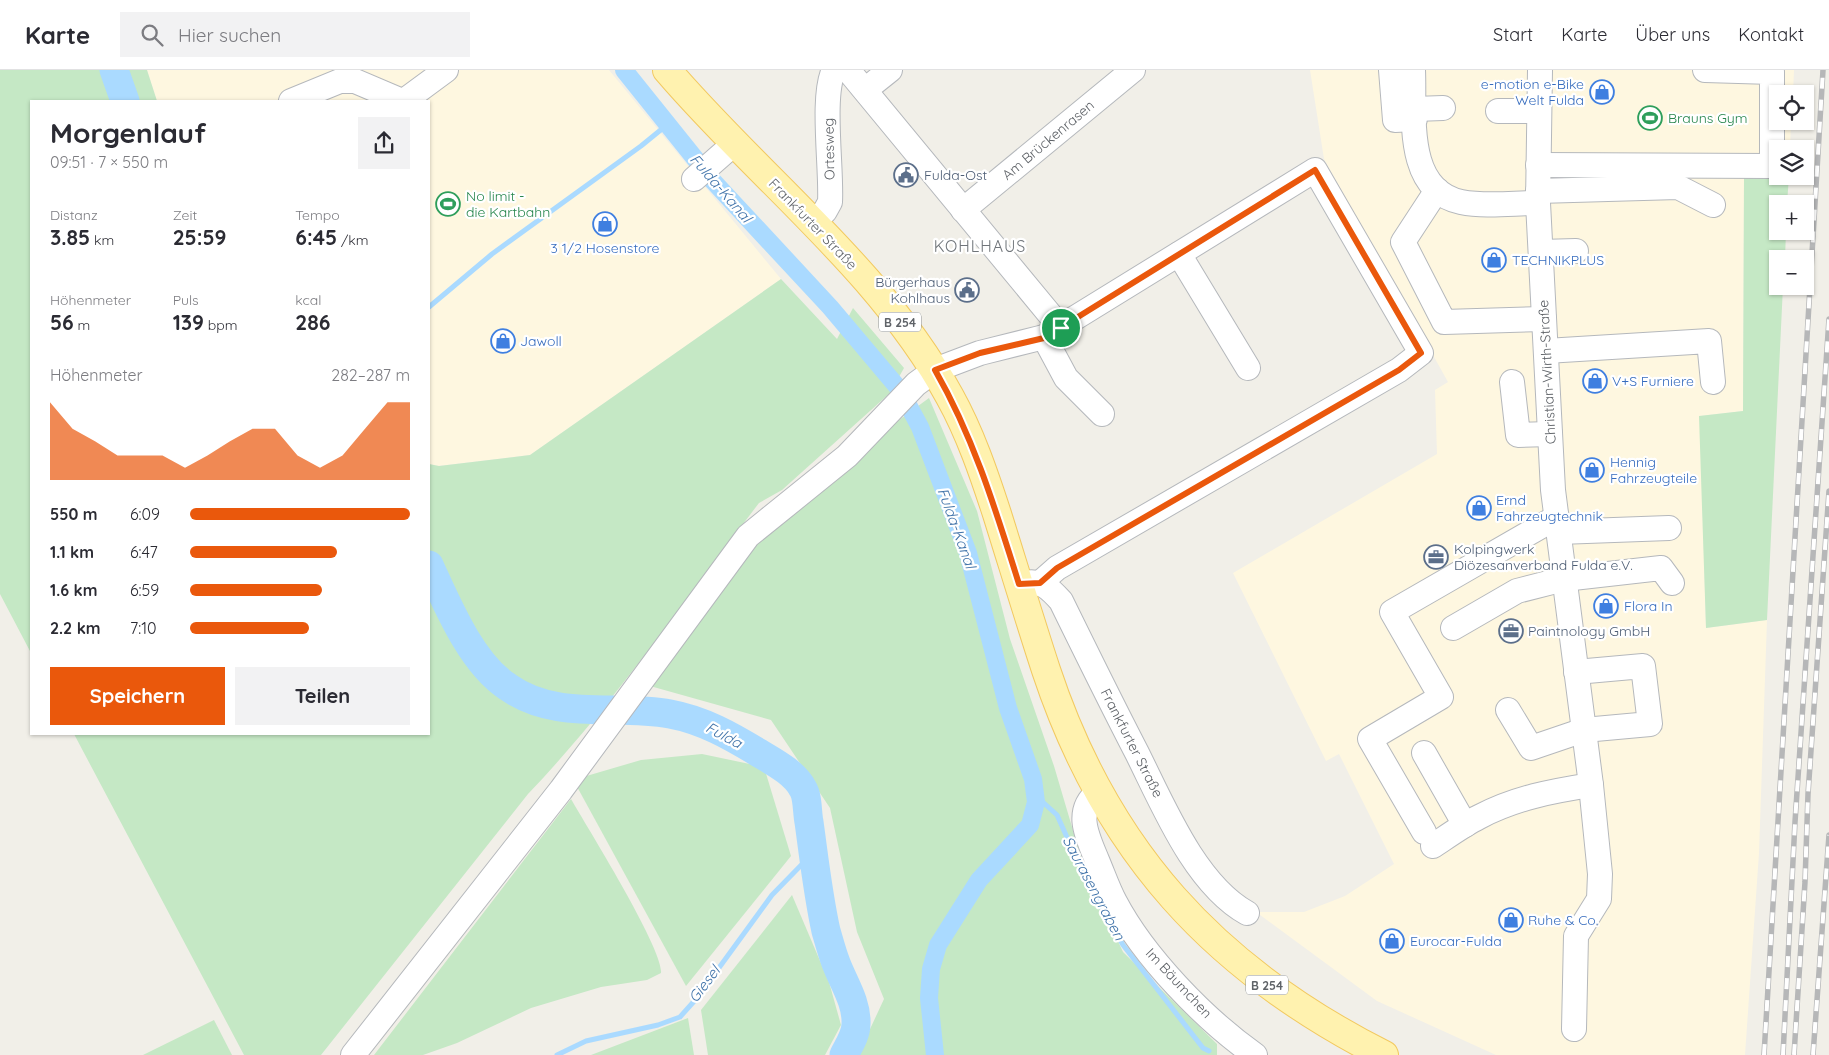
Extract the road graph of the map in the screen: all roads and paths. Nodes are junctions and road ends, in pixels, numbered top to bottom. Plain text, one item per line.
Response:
1 (446, 70) edge
2 (667, 70) edge
3 (834, 70) edge
4 (848, 70) edge
5 (890, 70) edge
6 (1132, 70) edge
7 (1391, 70) edge
8 (1413, 70) edge
9 (1540, 70) edge
10 (1705, 70) edge
11 (865, 90) junction
12 (293, 100) edge
13 (401, 100) edge
14 (404, 100) edge
15 (1443, 108) dead end
16 (1498, 111) dead end
17 (1539, 111) junction
18 (1415, 114) junction
19 (726, 151) junction
20 (1538, 164) junction
21 (694, 179) dead end
22 (1437, 190) junction
23 (1538, 197) junction
24 (1713, 205) dead end
25 (963, 210) junction
26 (813, 223) junction
27 (1576, 251) dead end
28 (1540, 252) junction
29 (1179, 254) junction
30 (1544, 318) junction
31 (1053, 333) junction
32 (1546, 351) junction
33 (1248, 368) dead end
34 (925, 377) junction
35 (1512, 382) dead end
36 (1713, 382) dead end
37 (1102, 414) dead end
38 (1550, 434) junction
39 (1558, 525) junction
40 (1669, 528) dead end
41 (1564, 579) junction
42 (1672, 583) dead end
43 (1030, 584) junction
44 (1453, 628) dead end
45 (1576, 672) junction
46 (1508, 710) dead end
47 (1584, 730) junction
48 (1424, 753) dead end
49 (1591, 785) junction
50 (1098, 792) junction
51 (1465, 825) junction
52 (1247, 913) dead end
53 (1574, 1029) dead end
54 (353, 1055) edge
55 (1255, 1055) edge
56 (1384, 1055) edge

1 - 14 street
2 - 19 main road, Frankfurter Straße / B 254
3 - 26 street, Ortesweg
4 - 11 street
5 - 11 street
6 - 25 street, Am Brückenrasen
7 - 18 street
8 - 18 street
9 - 17 street, Christian-Wirth-Straße
10 - 20 street
11 - 25 street
12 - 13 street
15 - 18 street
16 - 17 street
17 - 20 street, Christian-Wirth-Straße
18 - 22 street
19 - 21 street
19 - 26 main road, Frankfurter Straße / B 254
20 - 23 street, Christian-Wirth-Straße
22 - 23 street
22 - 30 street
23 - 24 street
23 - 28 street, Christian-Wirth-Straße
25 - 31 street
26 - 34 main road, Frankfurter Straße / B 254
27 - 28 street
28 - 30 street, Christian-Wirth-Straße
29 - 31 street
29 - 33 street
29 - 43 street
30 - 32 street, Christian-Wirth-Straße
31 - 34 street
31 - 37 street
32 - 36 street
32 - 38 street, Christian-Wirth-Straße
34 - 43 main road, Frankfurter Straße / B 254
34 - 54 street
35 - 38 street
38 - 39 street, Christian-Wirth-Straße
39 - 40 street
39 - 41 street, Christian-Wirth-Straße
39 - 51 street
41 - 42 street
41 - 44 street
41 - 45 street, Christian-Wirth-Straße
43 - 50 main road, Frankfurter Straße / B 254
43 - 52 street, Frankfurter Straße
45 - 47 street, Christian-Wirth-Straße
45 - 47 street
46 - 47 street
47 - 49 street, Christian-Wirth-Straße
48 - 51 street
49 - 51 street
49 - 53 street, Christian-Wirth-Straße
50 - 55 street, Im Bäumchen
50 - 56 main road, B 254

